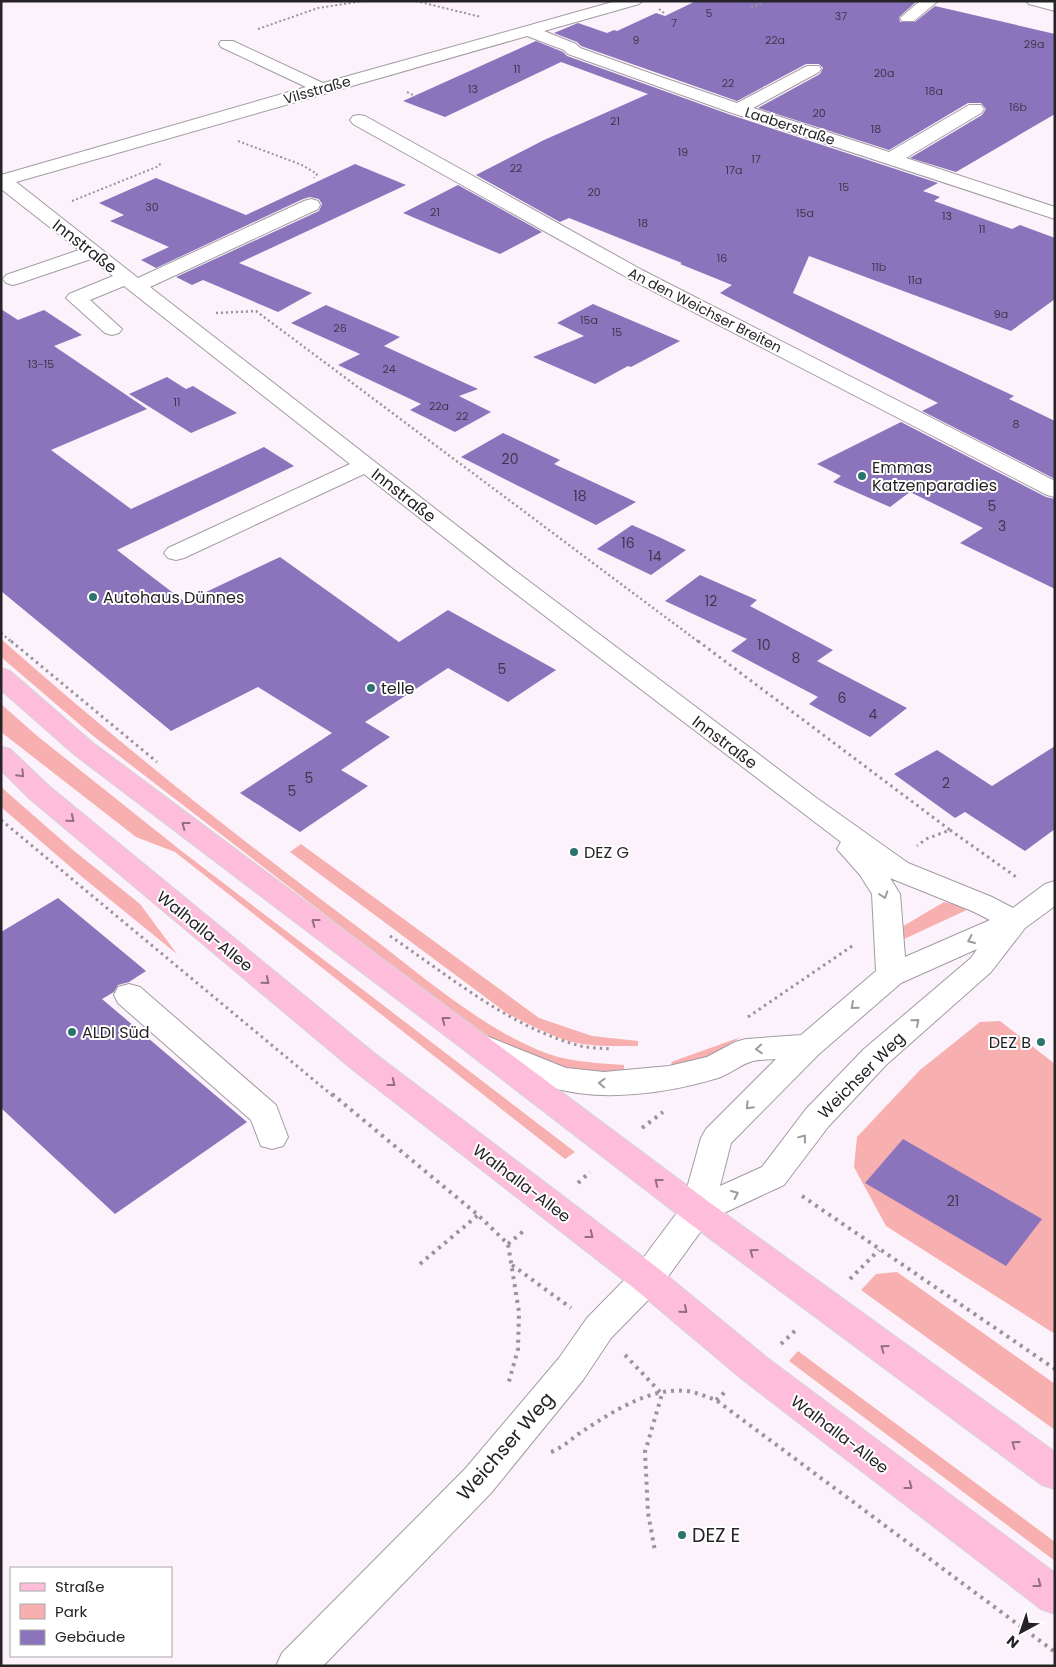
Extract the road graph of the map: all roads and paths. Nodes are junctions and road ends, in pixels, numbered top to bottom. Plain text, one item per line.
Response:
1 (363, 1) edge
2 (416, 1) edge
3 (634, 1) edge
4 (764, 1) edge
5 (930, 1) edge
6 (1034, 1) edge
7 (1055, 6) edge
8 (751, 7) dead end
9 (485, 18) dead end
10 (908, 18) dead end
11 (529, 31) junction
12 (227, 44) dead end
13 (246, 53) junction
14 (813, 69) dead end
15 (321, 88) junction
16 (738, 109) junction
17 (975, 109) dead end
18 (359, 120) dead end
19 (238, 141) dead end
20 (890, 159) junction
21 (161, 162) dead end
22 (2, 181) edge
23 (310, 181) dead end
24 (311, 205) dead end
25 (1053, 211) edge
26 (44, 213) junction
27 (92, 252) junction
28 (13, 279) dead end
29 (131, 282) junction
30 (173, 315) junction
31 (112, 329) dead end
32 (366, 465) junction
33 (1055, 490) edge
34 (176, 553) dead end
35 (1, 633) edge
36 (1, 676) edge
37 (1, 755) edge
38 (159, 764) dead end
39 (808, 806) junction
40 (1, 820) edge
41 (950, 830) junction
42 (898, 870) junction
43 (1050, 894) edge
44 (1015, 921) junction
45 (888, 926) junction
46 (389, 935) dead end
47 (891, 975) junction
48 (129, 995) dead end
49 (744, 1020) dead end
50 (474, 1041) junction
51 (808, 1046) junction
52 (620, 1050) dead end
53 (272, 1137) dead end
54 (773, 1176) junction
55 (697, 1211) junction
56 (478, 1215) junction
57 (420, 1264) dead end
58 (647, 1279) junction
59 (1055, 1369) edge
60 (662, 1394) junction
61 (506, 1395) dead end
62 (542, 1454) dead end
63 (1055, 1473) edge
64 (655, 1551) dead end
65 (1055, 1596) edge
66 (1055, 1652) edge
67 (296, 1666) edge

1 - 13 path
2 - 9 path
3 - 11 street, Vilsstraße
4 - 8 path
5 - 10 street
6 - 7 street
11 - 15 street, Vilsstraße
11 - 16 street, Laaberstraße
12 - 13 street
13 - 15 street
14 - 16 street
15 - 22 street, Vilsstraße
16 - 20 street, Laaberstraße
17 - 20 street
18 - 33 street, An den Weichser Breiten
19 - 23 path
20 - 25 street, Laaberstraße
21 - 26 path
22 - 26 street, Innstraße
24 - 29 street
26 - 27 street, Innstraße
27 - 28 street
27 - 29 street, Innstraße
29 - 30 street, Innstraße
29 - 31 street
30 - 32 street, Innstraße
30 - 41 path
32 - 34 street
32 - 39 street, Innstraße
35 - 38 path
50 -> 36 main road
37 -> 58 main road, Walhalla-Allee
39 - 42 street, Innstraße
39 -> 45 street, Innstraße
40 - 56 path
41 - 42 path
41 - 43 path
42 - 44 street, Innstraße
43 - 44 street, Weichser Weg
44 -> 47 street, Weichser Weg
54 -> 44 street, Weichser Weg
45 - 47 street, Innstraße
45 - 49 path
46 - 52 path
47 -> 51 street, Weichser Weg
48 - 53 street
51 -> 50 street
55 -> 50 main road
51 -> 55 street, Weichser Weg
55 -> 54 street, Weichser Weg
54 - 59 path
55 - 58 street, Weichser Weg
63 -> 55 main road
56 - 57 path
56 - 61 path
58 -> 65 main road, Walhalla-Allee
58 - 67 street, Weichser Weg
60 - 62 path
60 - 64 path
60 - 66 path

